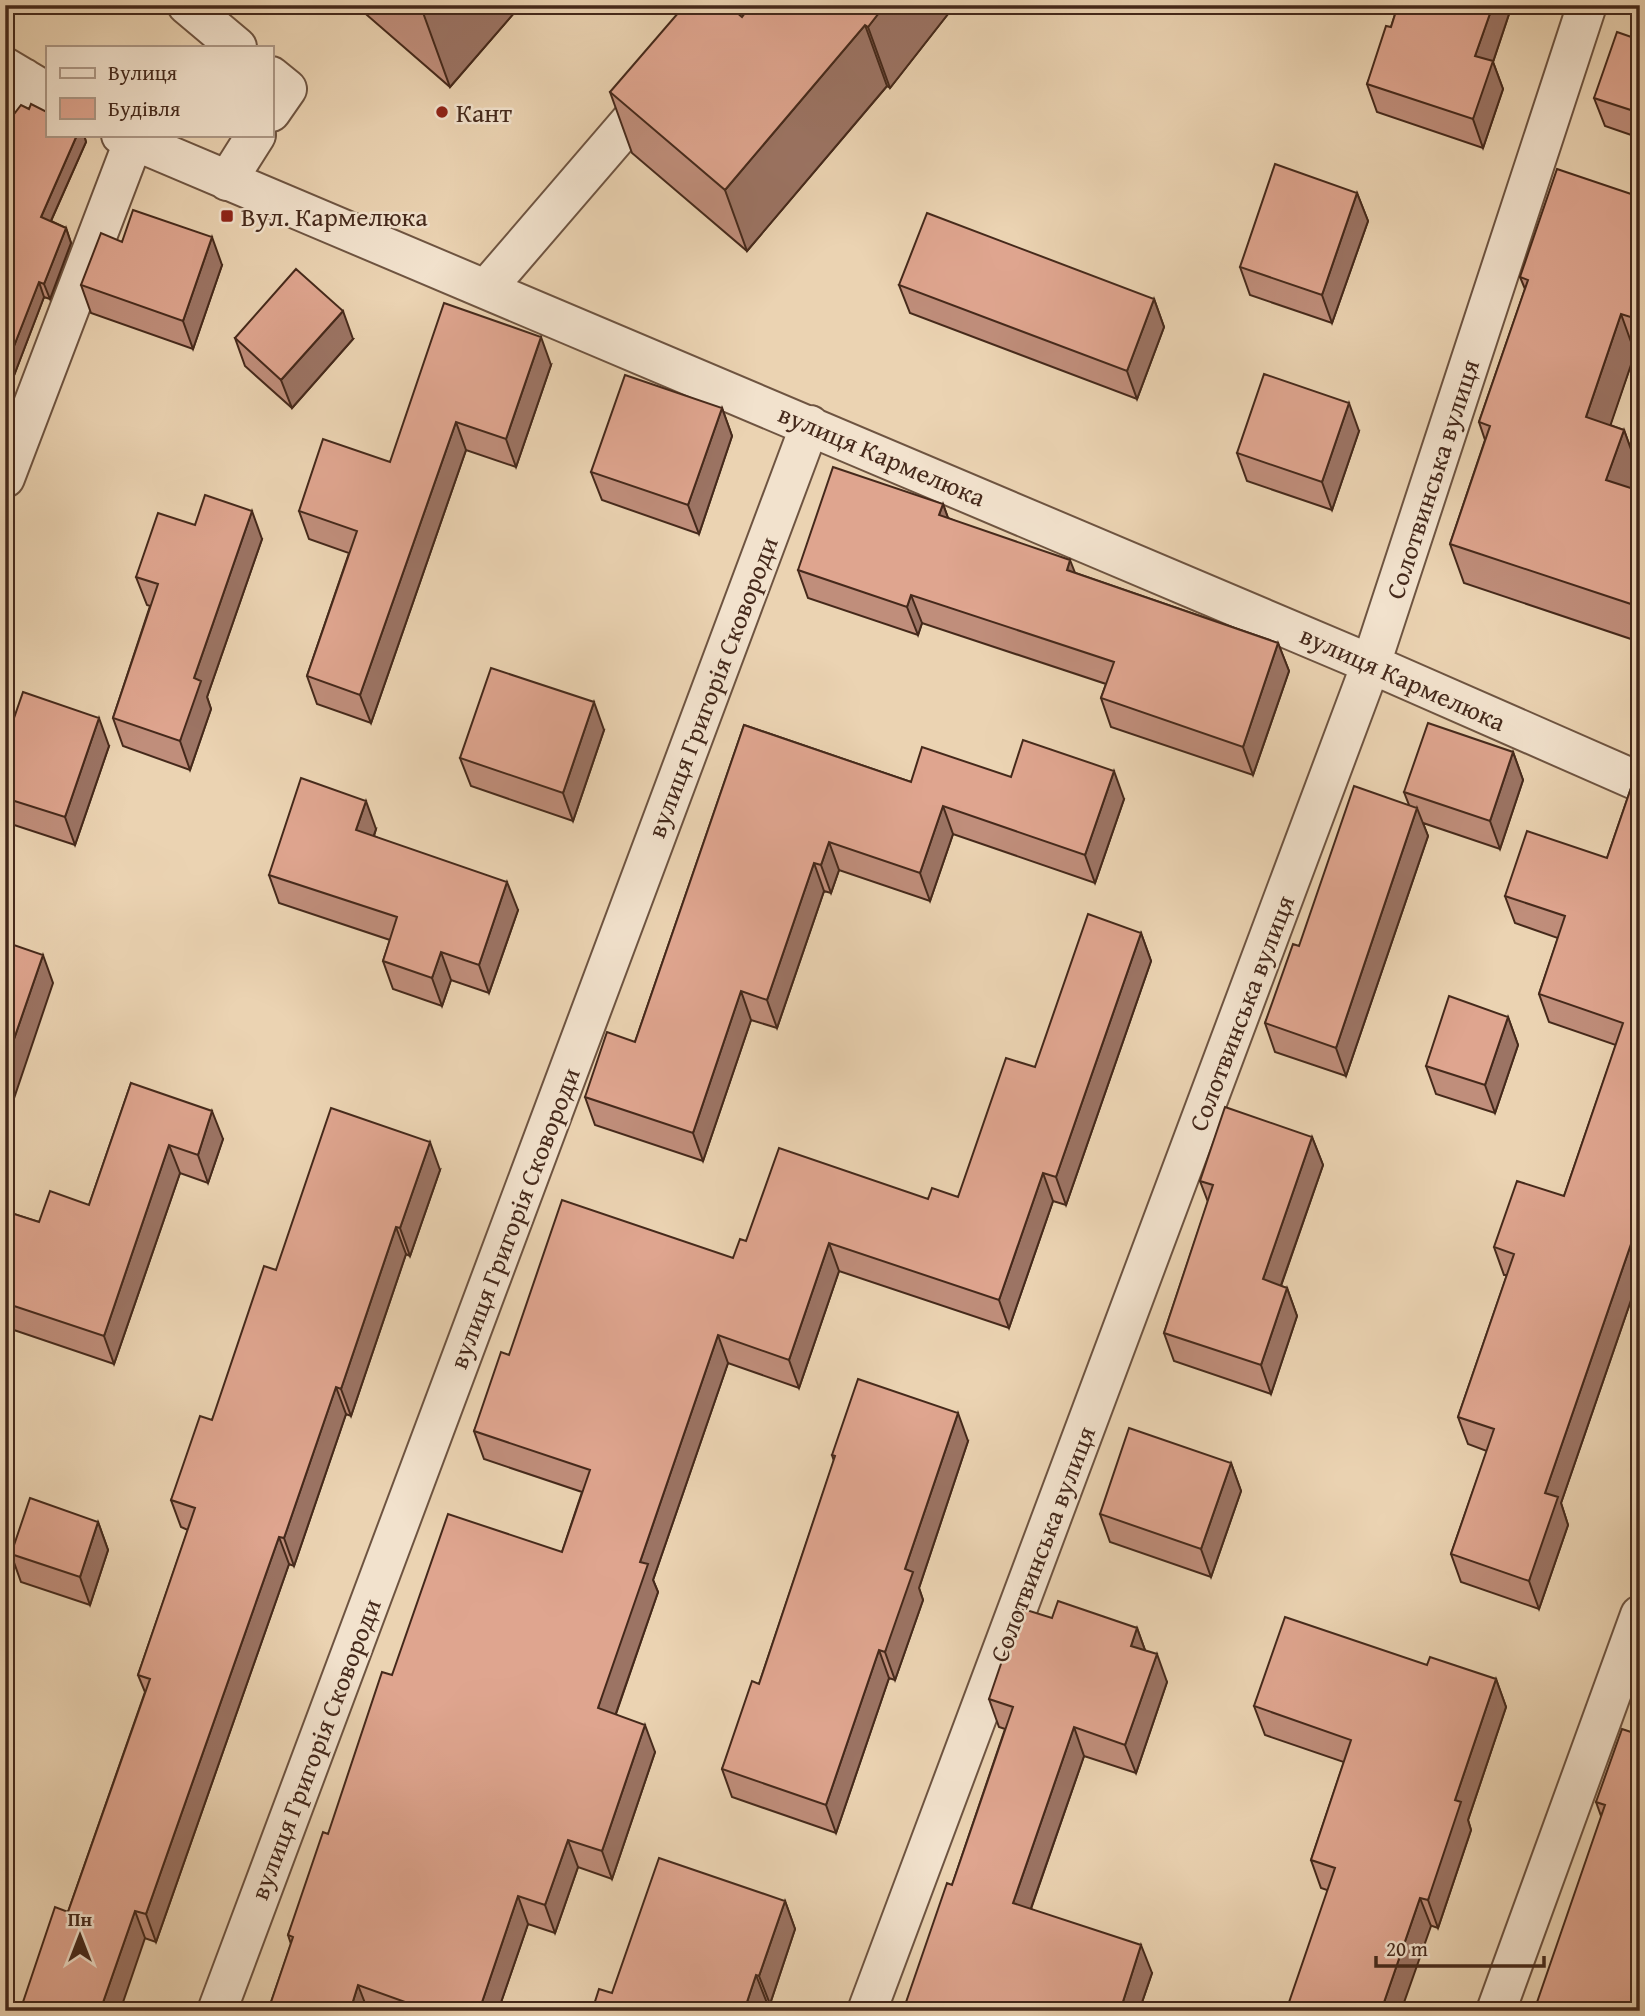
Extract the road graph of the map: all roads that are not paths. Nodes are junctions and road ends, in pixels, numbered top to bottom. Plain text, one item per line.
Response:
1 (187, 5) edge
2 (1587, 5) edge
3 (236, 46) edge
4 (685, 57) edge
5 (273, 78) edge
6 (25, 79) edge
7 (273, 109) edge
8 (5, 114) edge
9 (255, 136) edge
10 (127, 138) edge
11 (227, 181) junction
12 (486, 289) junction
13 (810, 425) junction
14 (5, 478) edge
15 (1371, 664) junction
16 (1640, 782) edge
17 (1640, 1615) edge
18 (217, 2011) edge
19 (867, 2011) edge
20 (1496, 2011) edge

1 - 3 street
2 - 15 street, Солотвинська вулиця
4 - 12 street
5 - 7 street
6 - 8 street
9 - 11 street
10 - 11 street, вулиця Кармелюка
10 - 14 street
11 - 12 street, вулиця Кармелюка
12 - 13 street, вулиця Кармелюка
13 - 15 street, вулиця Кармелюка
13 - 18 street, вулиця Григорія Сковороди
15 - 16 street, вулиця Кармелюка
15 - 19 street, Солотвинська вулиця
17 - 20 street

